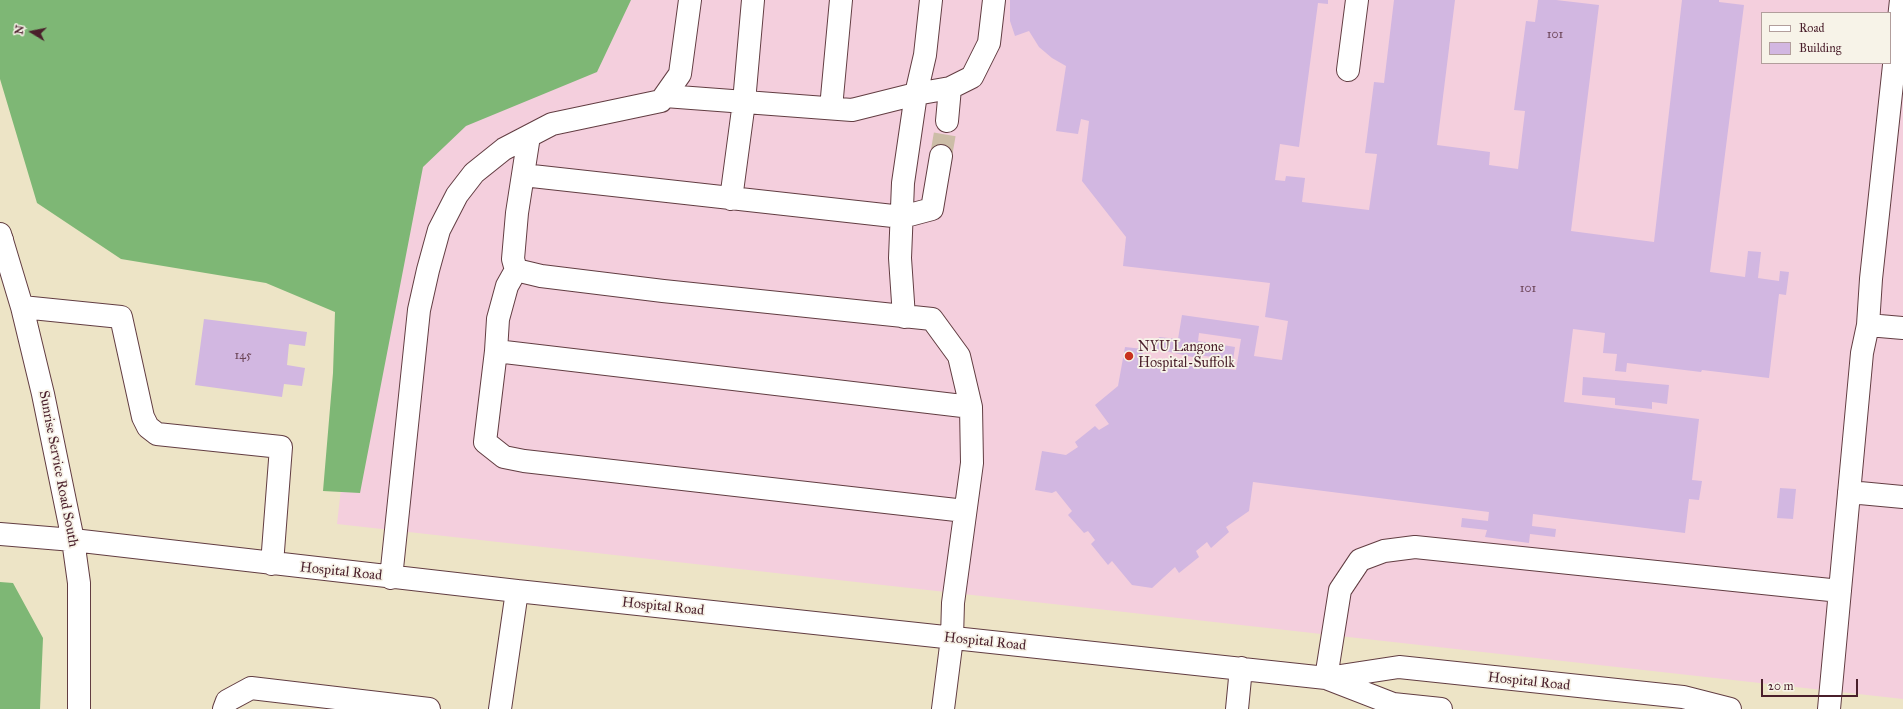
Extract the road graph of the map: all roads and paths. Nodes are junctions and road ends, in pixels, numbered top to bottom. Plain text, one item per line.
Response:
1 (690, 0) edge
2 (753, 0) edge
3 (841, 0) edge
4 (931, 0) edge
5 (994, 0) edge
6 (1357, 0) edge
7 (1901, 0) edge
8 (1348, 70) dead end
9 (950, 88) junction
10 (916, 94) junction
11 (665, 96) junction
12 (744, 102) junction
13 (831, 108) junction
14 (947, 120) tunnel mouth
15 (529, 136) junction
16 (941, 156) tunnel mouth
17 (523, 175) junction
18 (731, 199) junction
19 (902, 216) junction
20 (1, 237) edge
21 (516, 270) junction
22 (22, 307) junction
23 (904, 317) junction
24 (1868, 325) junction
25 (1903, 328) edge
26 (496, 352) junction
27 (971, 407) junction
28 (1849, 492) junction
29 (1903, 497) edge
30 (965, 511) junction
31 (0, 534) edge
32 (72, 540) junction
33 (272, 564) junction
34 (392, 578) junction
35 (517, 591) junction
36 (1840, 591) junction
37 (952, 638) junction
38 (1241, 668) junction
39 (1326, 678) junction
40 (79, 709) edge
41 (224, 709) edge
42 (430, 709) edge
43 (500, 709) edge
44 (943, 709) edge
45 (1236, 709) edge
46 (1441, 709) edge
47 (1730, 709) edge
48 (1829, 709) edge

1 - 11 street
2 - 12 street
3 - 13 street
4 - 10 street
5 - 9 street
6 - 8 street
7 - 24 street
9 - 10 street
9 - 14 street
10 - 13 street
10 - 19 street
11 - 12 street
11 - 15 street
12 - 13 street
12 - 18 street
15 - 17 street
15 - 34 street
16 - 19 street
17 - 18 street
17 - 21 street
18 - 19 street
19 - 23 street
20 - 22 street, Sunrise Service Road South
21 - 23 street
21 - 26 street
22 - 32 street, Sunrise Service Road South
22 - 33 street
23 - 27 street
24 - 25 street
24 - 28 street
26 - 27 street
26 - 30 street
27 - 30 street
28 - 29 street
28 - 36 street
30 - 37 street
31 - 32 street, Hospital Road
32 - 33 street, Hospital Road
32 - 40 street, Sunrise Service Road South
33 - 34 street, Hospital Road
34 - 35 street, Hospital Road
35 - 37 street, Hospital Road
35 - 43 street
36 - 39 street
36 - 48 street
37 - 38 street, Hospital Road
37 - 44 street
38 - 39 street, Hospital Road
38 - 45 street
39 - 46 street, Hospital Road
39 - 47 street, Hospital Road
41 - 42 street

